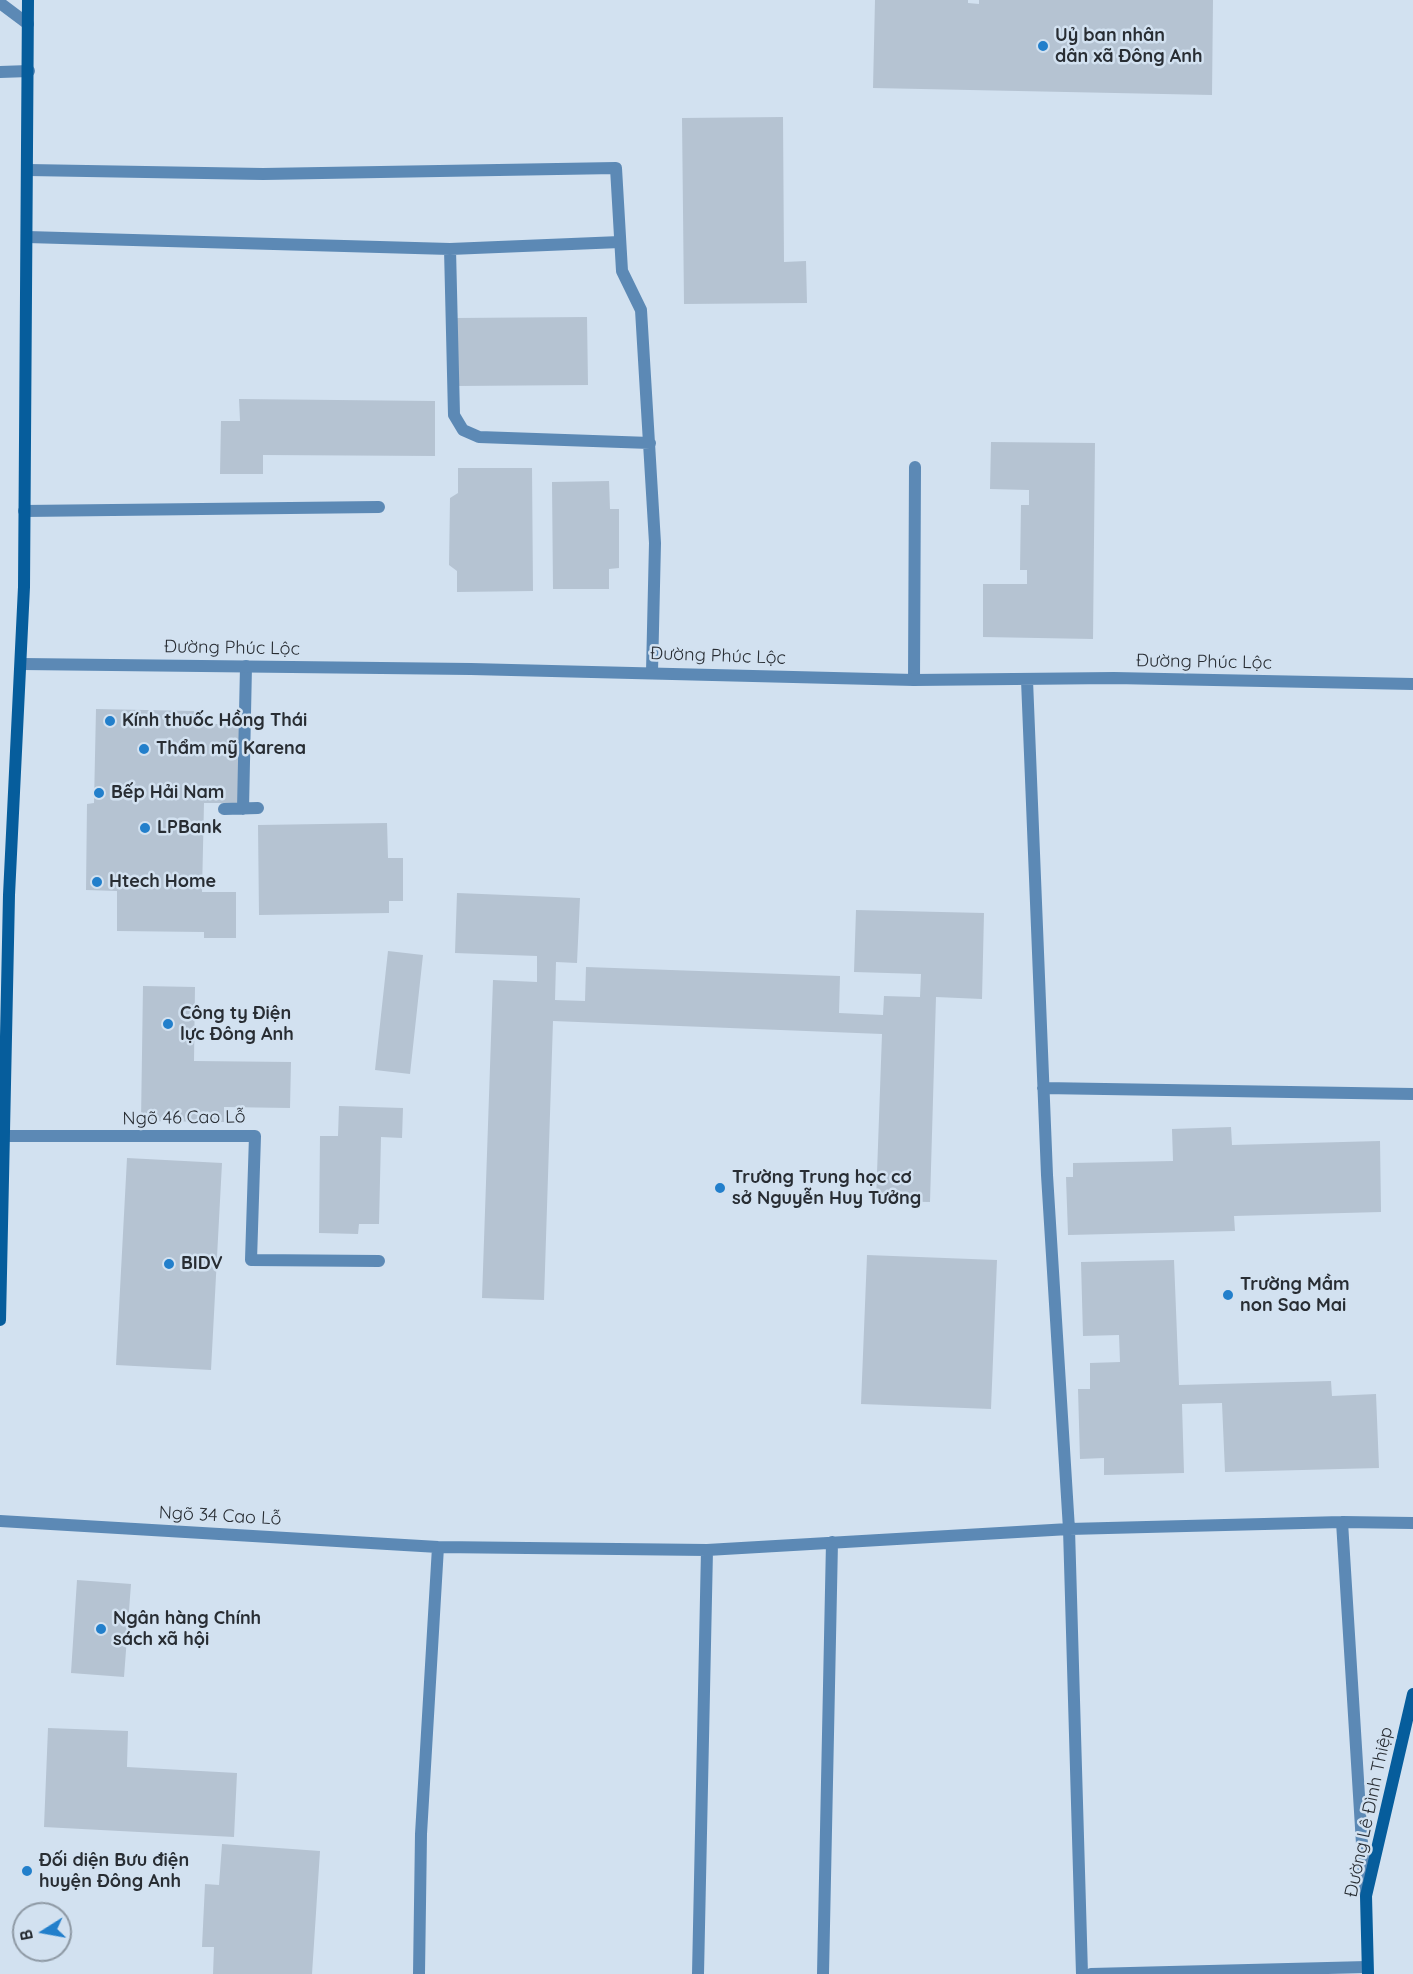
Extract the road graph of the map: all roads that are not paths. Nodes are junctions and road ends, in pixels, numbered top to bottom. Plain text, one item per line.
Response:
1 (28, 0) edge
2 (0, 3) edge
3 (28, 24) junction
4 (29, 71) junction
5 (0, 72) edge
6 (28, 170) junction
7 (27, 237) junction
8 (620, 242) junction
9 (450, 249) junction
10 (650, 443) junction
11 (915, 467) dead end
12 (378, 507) dead end
13 (24, 511) junction
14 (22, 664) junction
15 (246, 666) junction
16 (652, 672) junction
17 (914, 680) junction
18 (1027, 680) junction
19 (1413, 684) edge
20 (258, 808) dead end
21 (243, 809) junction
22 (224, 810) dead end
23 (5, 894) edge
24 (1043, 1088) junction
25 (1413, 1094) edge
26 (5, 1136) junction
27 (379, 1261) dead end
28 (0, 1320) edge
29 (0, 1521) edge
30 (1342, 1522) junction
31 (1413, 1523) edge
32 (1069, 1529) junction
33 (832, 1542) junction
34 (438, 1547) junction
35 (707, 1551) junction
36 (1413, 1694) edge
37 (1366, 1896) junction
38 (1368, 1970) edge
39 (419, 1974) edge
40 (698, 1974) edge
41 (823, 1974) edge
42 (1082, 1974) edge
43 (1091, 1974) edge

1 - 3 main road
2 - 3 street
3 - 4 main road
4 - 5 street
4 - 6 main road
6 - 7 main road
6 - 8 street
7 - 9 street
7 - 13 main road
8 - 9 street
8 - 10 street
9 - 10 street
10 - 16 street
11 - 17 street
12 - 13 street
13 - 14 main road
14 - 15 street, Đường Phúc Lộc
14 - 23 main road
15 - 16 street, Đường Phúc Lộc
15 - 21 street
16 - 17 street, Đường Phúc Lộc
17 - 18 street, Đường Phúc Lộc
18 - 19 street, Đường Phúc Lộc
18 - 24 street
20 - 21 street
21 - 22 street
23 - 26 main road
24 - 25 street
24 - 32 street
26 - 27 street, Ngõ 46 Cao Lỗ
26 - 28 main road
29 - 34 street, Ngõ 34 Cao Lỗ
30 - 31 street, Ngõ 34 Cao Lỗ
30 - 32 street, Ngõ 34 Cao Lỗ
30 - 37 street
32 - 33 street, Ngõ 34 Cao Lỗ
32 - 42 street
33 - 35 street, Ngõ 34 Cao Lỗ
33 - 41 street
34 - 35 street, Ngõ 34 Cao Lỗ
34 - 39 street
35 - 40 street
36 - 37 main road, Đường Lê Đình Thiệp
37 - 38 main road, Đường Lê Đình Thiệp
38 - 43 street

